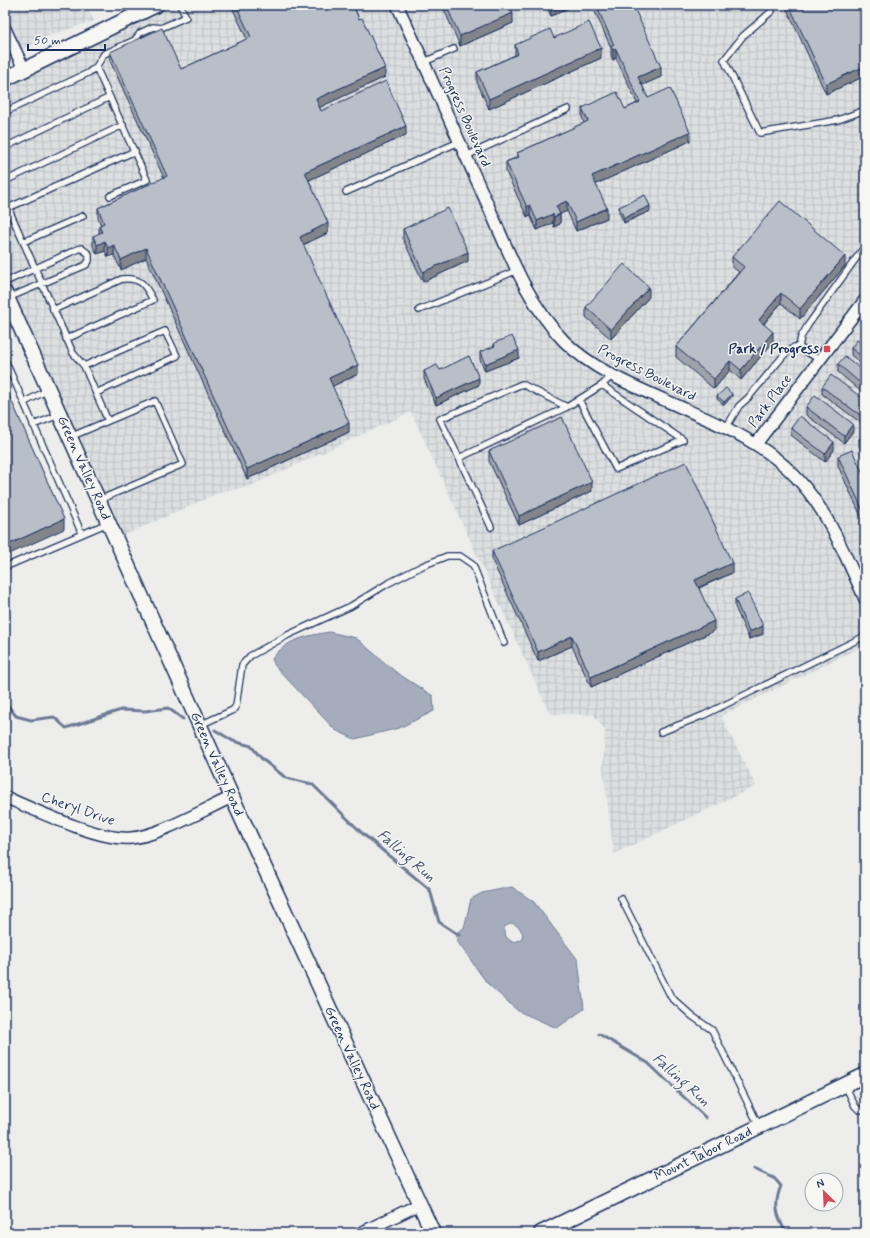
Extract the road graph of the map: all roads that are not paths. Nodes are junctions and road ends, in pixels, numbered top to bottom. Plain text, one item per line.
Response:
1 (156, 5) edge
2 (180, 5) edge
3 (397, 5) edge
4 (770, 5) edge
5 (161, 28) junction
6 (5, 30) edge
7 (157, 35) edge
8 (135, 40) junction
9 (143, 42) edge
10 (454, 49) dead end
11 (424, 62) junction
12 (96, 67) junction
13 (24, 69) junction
14 (5, 79) edge
15 (110, 97) junction
16 (568, 109) dead end
17 (865, 110) edge
18 (5, 112) edge
19 (123, 126) junction
20 (460, 142) junction
21 (5, 147) edge
22 (135, 151) junction
23 (466, 156) junction
24 (5, 181) edge
25 (346, 192) dead end
26 (110, 196) dead end
27 (5, 201) edge
28 (8, 208) junction
29 (83, 216) dead end
30 (23, 242) junction
31 (865, 246) edge
32 (34, 268) junction
33 (518, 270) junction
34 (5, 282) edge
35 (41, 284) junction
36 (6, 296) edge
37 (865, 300) edge
38 (53, 310) junction
39 (419, 310) dead end
40 (66, 339) junction
41 (799, 346) junction
42 (5, 360) edge
43 (820, 360) junction
44 (84, 366) junction
45 (613, 375) junction
46 (602, 385) junction
47 (48, 390) junction
48 (96, 393) junction
49 (579, 400) junction
50 (24, 402) junction
51 (567, 407) junction
52 (60, 414) junction
53 (108, 421) junction
54 (33, 425) junction
55 (726, 428) junction
56 (70, 437) junction
57 (756, 444) junction
58 (459, 458) junction
59 (99, 500) junction
60 (109, 523) junction
61 (491, 527) dead end
62 (82, 534) junction
63 (5, 567) edge
64 (865, 599) edge
65 (865, 636) edge
66 (504, 643) dead end
67 (200, 725) junction
68 (661, 732) dead end
69 (5, 797) edge
70 (232, 797) junction
71 (621, 898) dead end
72 (865, 1075) edge
73 (845, 1085) junction
74 (865, 1109) edge
75 (760, 1126) junction
76 (420, 1204) junction
77 (361, 1233) edge
78 (433, 1233) edge
79 (541, 1233) edge

1 - 13 street
2 - 5 lane
3 - 11 street, Progress Boulevard
4 - 17 lane
5 - 7 lane
5 - 8 lane
6 - 13 street
8 - 9 lane
8 - 12 lane
10 - 11 lane
11 - 20 street, Progress Boulevard
12 - 15 lane
12 - 18 lane
13 - 14 street
15 - 19 lane
15 - 21 lane
16 - 23 lane
19 - 22 lane
19 - 24 lane
20 - 23 street, Progress Boulevard
20 - 25 lane
22 - 26 lane
22 - 28 lane
23 - 33 street, Progress Boulevard
27 - 28 lane
28 - 30 lane
29 - 30 lane
30 - 32 lane
31 - 41 lane
32 - 34 lane
32 - 35 lane
32 - 35 lane
33 - 39 lane
33 - 45 street, Progress Boulevard
35 - 36 lane
35 - 38 lane
36 - 47 street, Green Valley Road
37 - 43 street, Park Place
38 - 40 lane
38 - 40 lane
40 - 44 lane
41 - 43 lane
41 - 55 lane
42 - 50 lane
43 - 57 street, Park Place
44 - 48 lane
44 - 48 lane
45 - 46 lane
45 - 55 street, Progress Boulevard
46 - 49 lane
46 - 49 lane
47 - 50 lane
47 - 52 street, Green Valley Road
48 - 53 lane
49 - 51 lane
50 - 54 lane
51 - 58 lane
51 - 58 lane
52 - 54 lane
52 - 56 street, Green Valley Road
53 - 56 lane
53 - 59 lane
54 - 62 lane
55 - 57 street, Progress Boulevard
56 - 59 street, Green Valley Road
57 - 64 street, Progress Boulevard
58 - 61 lane
59 - 60 street, Green Valley Road
60 - 62 lane
60 - 67 street, Green Valley Road
62 - 63 lane
65 - 68 lane
66 - 67 lane
67 - 70 street, Green Valley Road
69 - 70 street, Cheryl Drive
70 - 76 street, Green Valley Road
71 - 75 lane
72 - 73 street, Mount Tabor Road
73 - 74 lane
73 - 75 street, Mount Tabor Road
75 - 79 street, Mount Tabor Road
76 - 77 street
76 - 78 street, Green Valley Road

